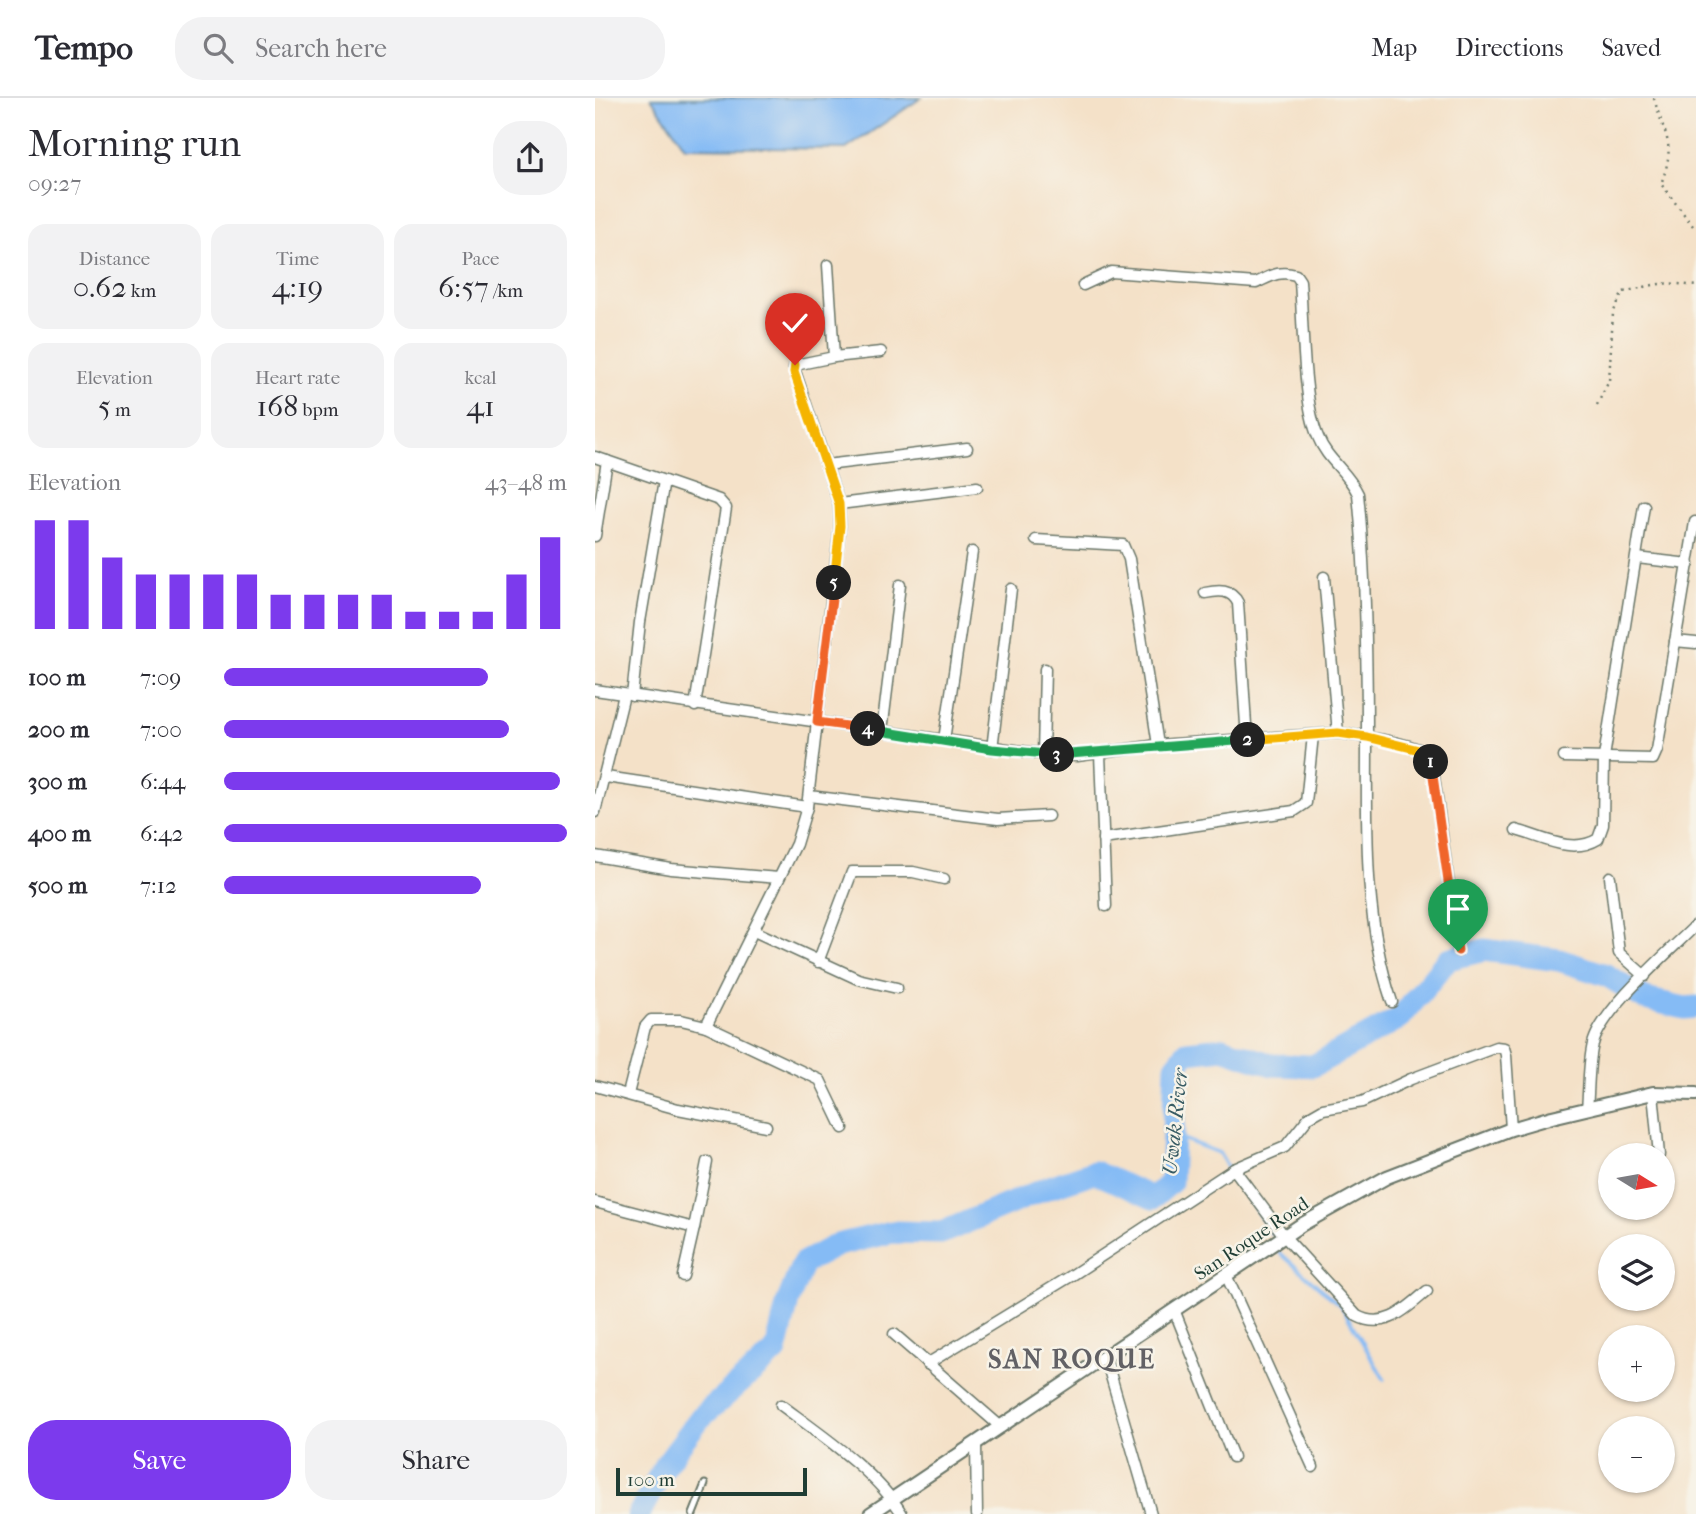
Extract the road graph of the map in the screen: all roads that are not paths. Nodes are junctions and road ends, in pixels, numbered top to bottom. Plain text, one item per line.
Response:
1 (828, 265) dead end
2 (1083, 285) dead end
3 (881, 352) dead end
4 (834, 357) junction
5 (967, 448) dead end
6 (595, 457) edge
7 (607, 461) junction
8 (826, 465) junction
9 (664, 481) junction
10 (977, 487) dead end
11 (839, 504) junction
12 (1644, 506) dead end
13 (1695, 522) edge
14 (595, 536) edge
15 (1036, 540) dead end
16 (972, 552) dead end
17 (1637, 558) junction
18 (1689, 564) junction
19 (1324, 577) dead end
20 (900, 585) dead end
21 (1011, 589) dead end
22 (1205, 593) dead end
23 (1675, 641) junction
24 (1696, 643) edge
25 (1045, 669) dead end
26 (595, 690) edge
27 (628, 695) junction
28 (695, 706) junction
29 (817, 722) junction
30 (882, 731) junction
31 (1338, 733) junction
32 (1313, 735) junction
33 (1367, 737) junction
34 (944, 740) junction
35 (1247, 740) junction
36 (1158, 745) junction
37 (992, 749) junction
38 (1042, 754) junction
39 (1100, 754) junction
40 (1564, 757) dead end
41 (1604, 757) junction
42 (606, 777) junction
43 (808, 802) junction
44 (595, 812) edge
45 (1048, 816) dead end
46 (1516, 830) dead end
47 (1103, 839) junction
48 (595, 856) edge
49 (1610, 877) dead end
50 (779, 878) junction
51 (944, 879) dead end
52 (1107, 906) dead end
53 (1696, 925) edge
54 (754, 931) junction
55 (1458, 951) dead end
56 (818, 962) junction
57 (1641, 980) junction
58 (897, 988) dead end
59 (1392, 1002) dead end
60 (706, 1026) junction
61 (595, 1086) edge
62 (1653, 1093) junction
63 (628, 1094) junction
64 (1696, 1094) edge
65 (1587, 1110) junction
66 (766, 1126) dead end
67 (843, 1128) dead end
68 (1511, 1129) junction
69 (1659, 1143) edge
70 (707, 1162) dead end
71 (1234, 1169) junction
72 (595, 1202) edge
73 (694, 1228) junction
74 (1285, 1237) junction
75 (683, 1276) dead end
76 (1227, 1277) junction
77 (1427, 1291) dead end
78 (1175, 1312) junction
79 (894, 1334) dead end
80 (1106, 1359) junction
81 (927, 1364) junction
82 (781, 1405) dead end
83 (1001, 1427) junction
84 (976, 1444) junction
85 (1233, 1457) dead end
86 (1313, 1467) dead end
87 (705, 1484) dead end
88 (892, 1498) junction
89 (693, 1514) edge
90 (870, 1514) edge
91 (902, 1514) edge
92 (977, 1514) edge
93 (1151, 1514) edge

1 - 4 street
2 - 33 street
3 - 4 street
4 - 8 street
5 - 8 street
6 - 7 street
7 - 9 street
7 - 14 street
8 - 11 street
9 - 27 street
9 - 28 street
10 - 11 street
11 - 29 street
12 - 17 street
13 - 18 street
15 - 36 street
16 - 34 street
17 - 18 street
17 - 41 street
18 - 23 street
19 - 31 street
20 - 30 street
21 - 37 street
22 - 35 street
23 - 24 street
23 - 41 street
25 - 38 street
26 - 27 street
27 - 28 street
27 - 42 street
28 - 29 street
29 - 30 street
29 - 43 street
30 - 34 street
31 - 32 street
31 - 33 street
32 - 35 street
32 - 47 street
33 - 55 street
33 - 59 street
34 - 37 street
35 - 36 street
36 - 39 street
37 - 38 street
38 - 39 street
39 - 47 street
40 - 41 street
41 - 46 street
42 - 43 street
42 - 44 street
43 - 45 street
43 - 50 street
47 - 52 street
48 - 50 street
49 - 57 street
50 - 54 street
51 - 56 street
53 - 57 street
54 - 56 street
54 - 60 street
56 - 58 street
57 - 65 street
60 - 63 street
60 - 67 street
61 - 63 street
62 - 64 street, San Roque Road
62 - 65 street, San Roque Road
62 - 69 street
63 - 66 street
65 - 68 street, San Roque Road
68 - 71 street
68 - 74 street, San Roque Road
70 - 73 street
71 - 74 street
71 - 81 street
72 - 73 street
73 - 75 street
74 - 76 street, San Roque Road
74 - 77 street
76 - 78 street, San Roque Road
76 - 86 street
78 - 80 street, San Roque Road
78 - 85 street
79 - 81 street
80 - 83 street, San Roque Road
80 - 93 street
81 - 83 street
82 - 88 street
83 - 84 street, San Roque Road
84 - 88 street, San Roque Road
84 - 92 street
87 - 89 lane
88 - 90 street, San Roque Road
88 - 91 street

